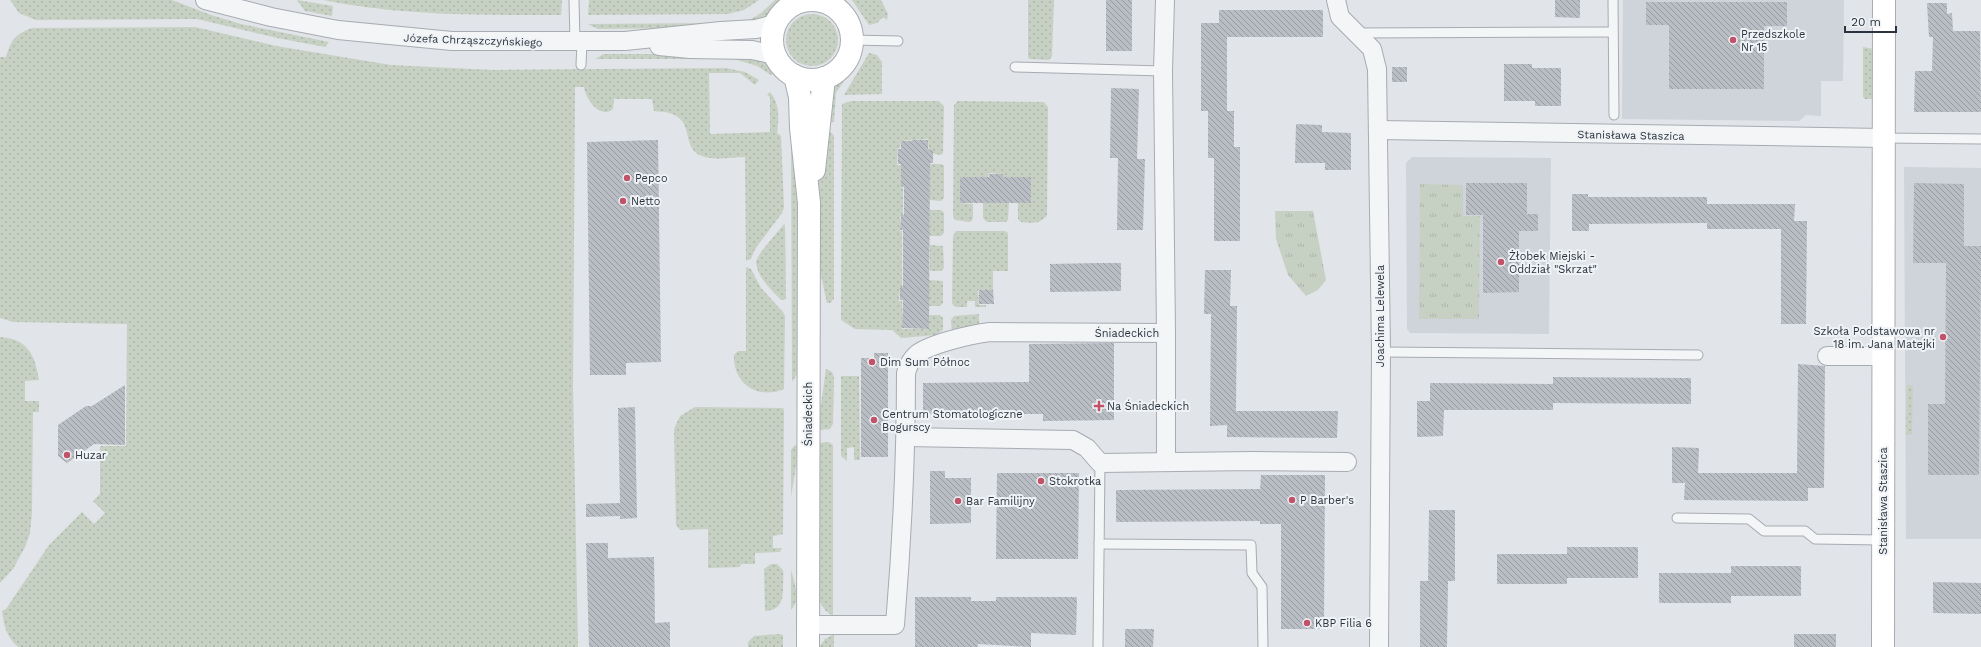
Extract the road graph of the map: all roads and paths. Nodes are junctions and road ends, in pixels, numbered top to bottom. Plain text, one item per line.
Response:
1 (205, 0) edge
2 (574, 0) edge
3 (1165, 0) edge
4 (1336, 0) edge
5 (1613, 0) edge
6 (1884, 0) edge
7 (799, 1) edge
8 (828, 2) edge
9 (775, 24) junction
10 (1613, 32) junction
11 (1358, 33) junction
12 (852, 40) junction
13 (898, 41) dead end
14 (578, 42) junction
15 (625, 42) junction
16 (775, 55) junction
17 (581, 65) dead end
18 (1015, 67) dead end
19 (1163, 71) junction
20 (795, 76) junction
21 (824, 78) junction
22 (1614, 115) dead end
23 (1379, 130) junction
24 (1883, 138) junction
25 (1981, 139) edge
26 (809, 203) junction
27 (1166, 333) junction
28 (1381, 352) junction
29 (1698, 355) dead end
30 (1826, 356) dead end
31 (1883, 356) junction
32 (906, 437) junction
33 (1166, 462) junction
34 (1347, 462) dead end
35 (1100, 463) junction
36 (1677, 518) dead end
37 (1883, 540) junction
38 (1099, 544) junction
39 (808, 626) junction
40 (808, 647) edge
41 (1098, 647) edge
42 (1263, 647) edge
43 (1379, 647) edge
44 (1884, 647) edge

1 - 14 street, Józefa Chrząszczyńskiego
2 - 14 lane
3 - 19 street, Śniadeckich
4 - 11 street, Joachima Lelewela
5 - 10 lane
6 - 24 street, Stanisława Staszica
7 - 8 street
7 - 9 street
8 - 12 street
9 - 15 street, Józefa Chrząszczyńskiego
9 - 16 street
10 - 11 lane
10 - 22 lane
11 - 23 street, Joachima Lelewela
12 - 13 lane
12 - 21 street
14 - 15 street, Józefa Chrząszczyńskiego
14 - 17 lane
15 - 16 street, Józefa Chrząszczyńskiego
16 - 20 street
18 - 19 lane
19 - 27 street, Śniadeckich
20 - 21 street
20 - 26 street, Śniadeckich
21 - 26 street, Śniadeckich
23 - 24 street, Stanisława Staszica
23 - 28 street, Joachima Lelewela
24 - 25 lane
24 - 31 street, Stanisława Staszica
26 - 39 street, Śniadeckich
27 - 32 street, Śniadeckich
27 - 33 street
28 - 29 lane
28 - 43 street, Joachima Lelewela
30 - 31 street
31 - 37 street, Stanisława Staszica
32 - 35 street
32 - 39 street, Śniadeckich
33 - 34 street
33 - 35 street
35 - 38 lane
36 - 37 lane
37 - 44 street, Stanisława Staszica
38 - 41 lane
38 - 42 lane
39 - 40 street, Śniadeckich

